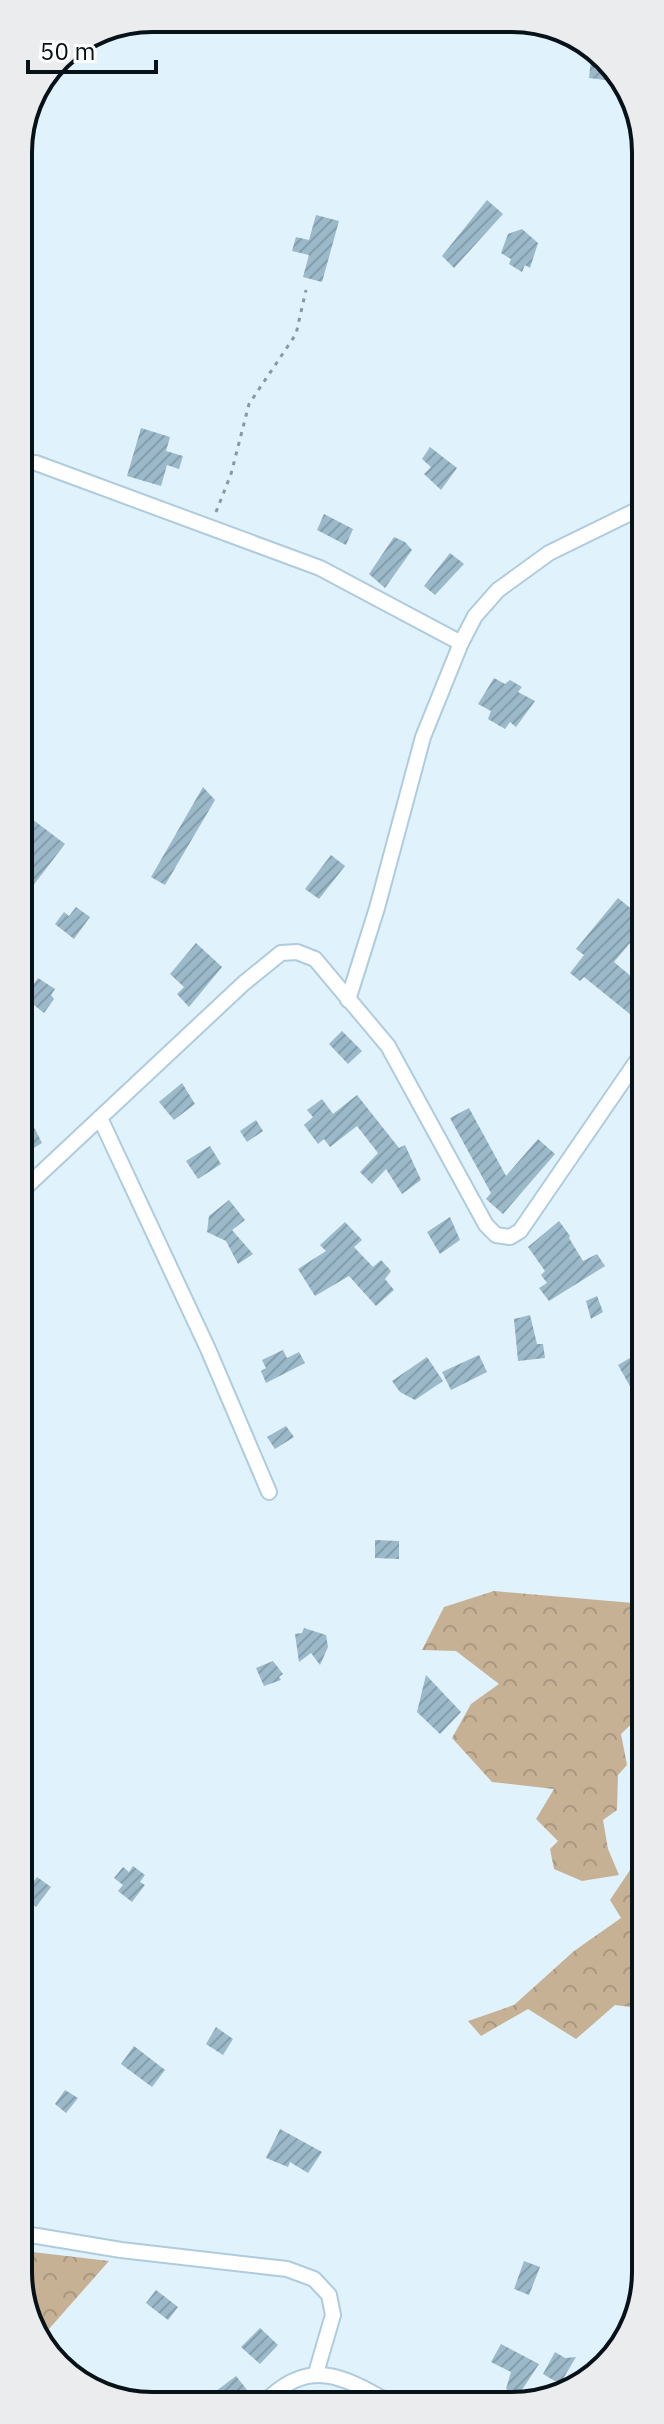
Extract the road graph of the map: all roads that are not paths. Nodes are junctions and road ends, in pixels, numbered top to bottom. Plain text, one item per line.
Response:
1 (36, 463) dead end
2 (632, 512) edge
3 (461, 643) junction
4 (348, 1000) junction
5 (632, 1068) edge
6 (100, 1118) junction
7 (32, 1181) edge
8 (269, 1492) dead end
9 (32, 2235) edge
10 (316, 2373) junction
11 (279, 2392) edge
12 (371, 2392) edge

1 - 3 street
2 - 3 street
3 - 4 street
4 - 5 street
4 - 6 street
6 - 7 street
6 - 8 street
9 - 10 street
10 - 11 street
10 - 12 street

